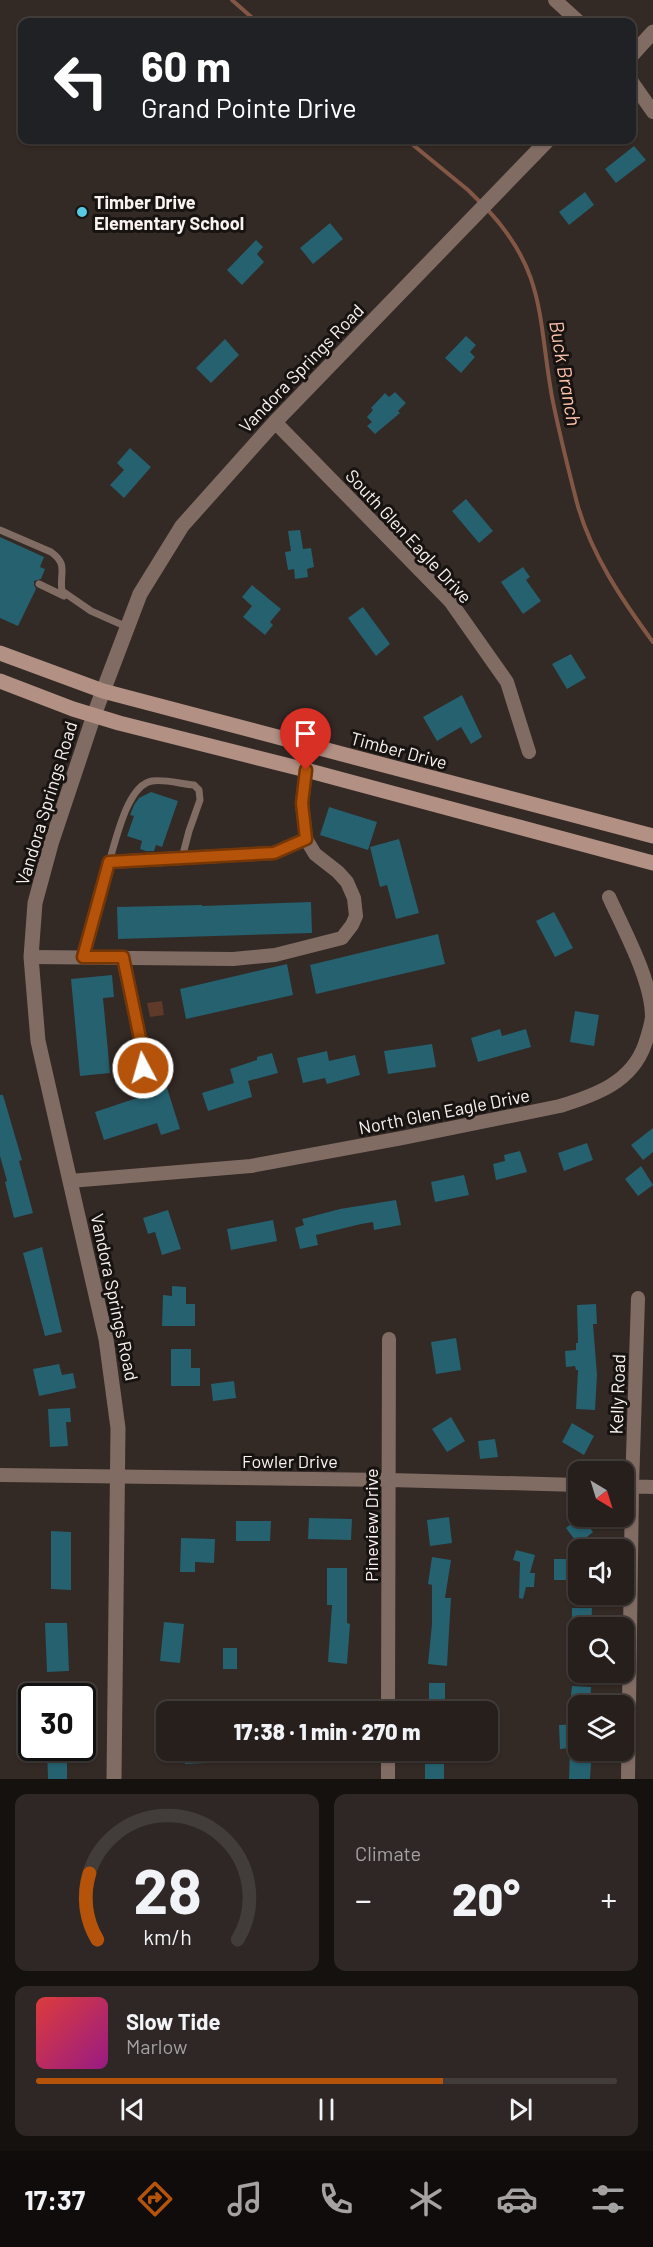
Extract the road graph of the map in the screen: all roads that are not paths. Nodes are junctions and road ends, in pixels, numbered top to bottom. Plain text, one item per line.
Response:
1 (555, 0) edge
2 (575, 18) edge
3 (653, 32) edge
4 (636, 51) edge
5 (636, 88) edge
6 (653, 112) edge
7 (544, 144) edge
8 (275, 422) junction
9 (0, 530) edge
10 (39, 584) dead end
11 (72, 599) junction
12 (127, 627) junction
13 (0, 653) edge
14 (0, 681) edge
15 (103, 691) junction
16 (94, 715) junction
17 (530, 752) dead end
18 (306, 770) junction
19 (653, 836) edge
20 (306, 839) junction
21 (182, 858) junction
22 (109, 862) junction
23 (653, 863) edge
24 (609, 897) dead end
25 (31, 957) junction
26 (83, 957) junction
27 (123, 957) junction
28 (143, 1068) dead end
29 (70, 1181) junction
30 (638, 1298) dead end
31 (389, 1339) dead end
32 (629, 1461) edge
33 (0, 1475) edge
34 (117, 1478) junction
35 (390, 1480) junction
36 (568, 1485) edge
37 (634, 1486) edge
38 (653, 1487) edge
39 (628, 1527) edge
40 (388, 1701) edge
41 (388, 1761) edge
42 (114, 1779) edge
43 (388, 1779) edge
44 (628, 1779) edge

1 - 2 street
3 - 4 street
5 - 6 street
7 - 8 street, Vandora Springs Road
8 - 12 street, Vandora Springs Road
8 - 17 street, South Glen Eagle Drive
9 - 11 lane
10 - 11 lane
11 - 12 lane
12 - 15 street, Vandora Springs Road
13 - 15 main road, Timber Drive
14 - 16 main road
15 - 16 street, Vandora Springs Road
15 - 19 main road, Timber Drive
16 - 18 main road
16 - 25 street, Vandora Springs Road
18 - 20 street
18 - 23 main road
20 - 21 street
20 - 27 street
21 - 22 street
21 - 22 lane
22 - 26 street
24 - 29 street, North Glen Eagle Drive
25 - 26 street
25 - 29 street, Vandora Springs Road
26 - 27 street
27 - 28 street
29 - 34 street, Vandora Springs Road
30 - 32 street, Kelly Road
31 - 35 street, Pineview Drive
33 - 34 street, Fowler Drive
34 - 35 street, Fowler Drive
34 - 42 street, Vandora Springs Road
35 - 36 street, Fowler Drive
35 - 40 street, Pineview Drive
37 - 38 street
39 - 44 street, Kelly Road
41 - 43 street

